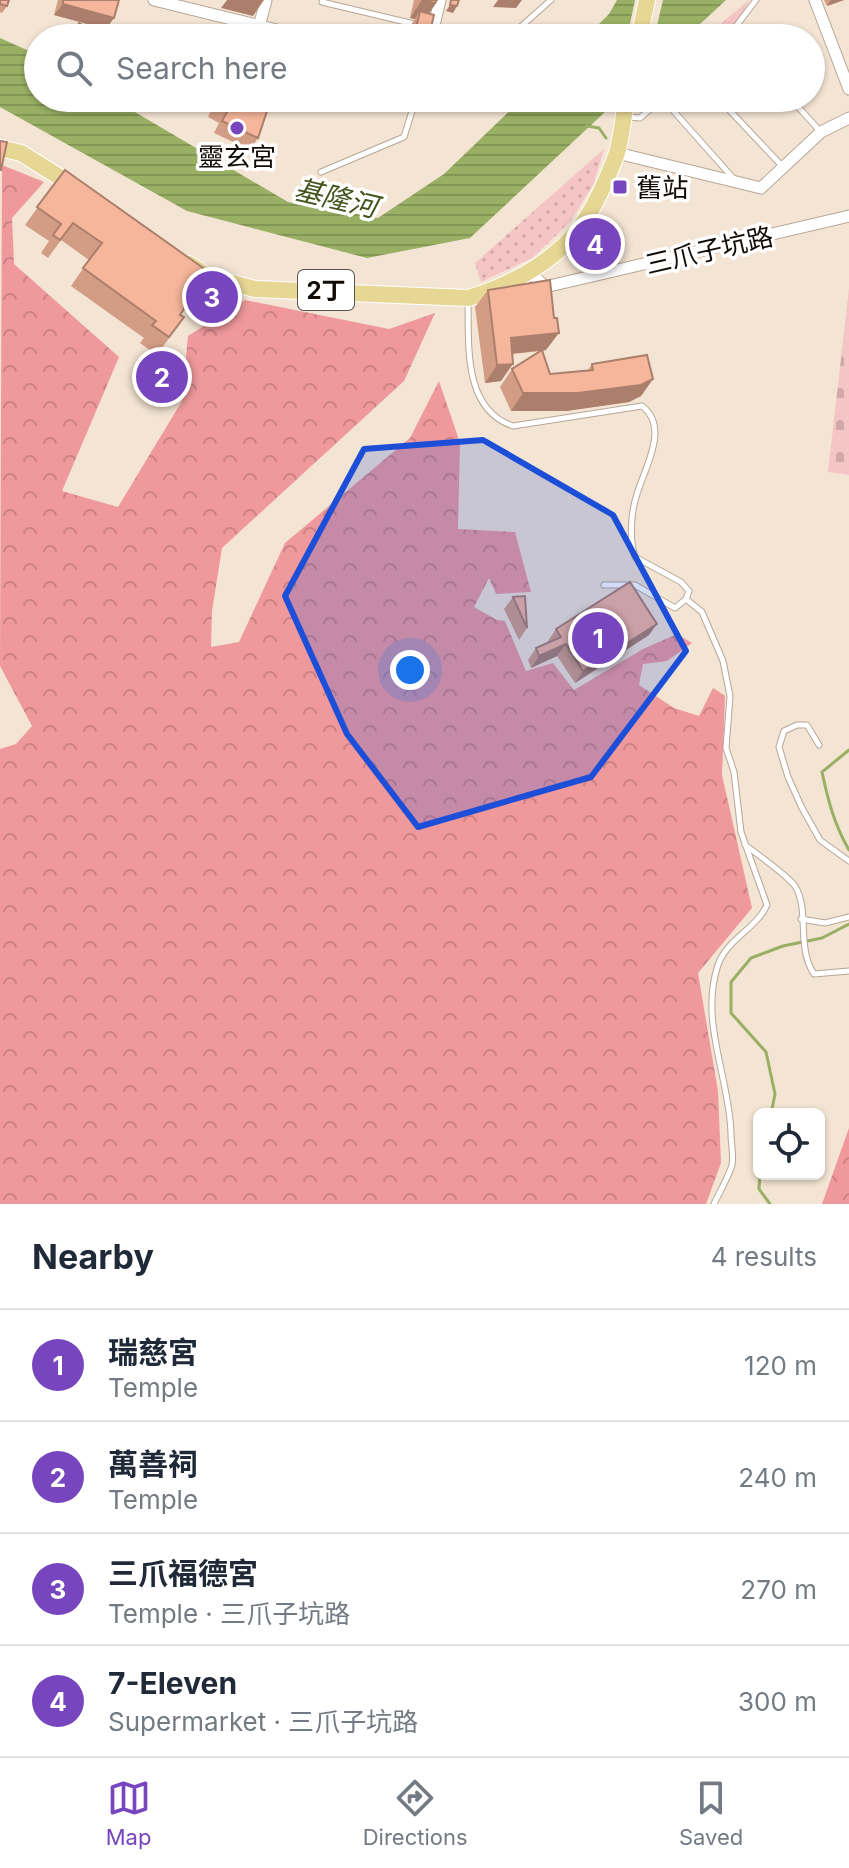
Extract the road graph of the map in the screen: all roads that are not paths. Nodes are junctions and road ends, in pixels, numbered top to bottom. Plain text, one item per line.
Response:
1 (154, 0) edge
2 (266, 0) edge
3 (440, 0) edge
4 (551, 0) edge
5 (647, 0) edge
6 (756, 0) edge
7 (815, 0) edge
8 (322, 2) dead end
9 (232, 24) edge
10 (260, 24) edge
11 (398, 24) edge
12 (434, 24) edge
13 (524, 24) edge
14 (642, 24) edge
15 (740, 24) edge
16 (824, 24) edge
17 (825, 26) edge
18 (849, 89) edge
19 (412, 112) edge
20 (624, 112) edge
21 (647, 112) edge
22 (674, 112) edge
23 (731, 112) edge
24 (803, 112) edge
25 (623, 117) junction
26 (849, 118) edge
27 (821, 132) junction
28 (0, 148) edge
29 (617, 153) junction
30 (782, 166) junction
31 (321, 172) dead end
32 (736, 182) junction
33 (91, 198) edge
34 (849, 216) edge
35 (180, 258) edge
36 (528, 270) junction
37 (210, 276) junction
38 (468, 298) junction
39 (196, 300) edge
40 (604, 585) dead end
41 (686, 599) junction
42 (819, 745) dead end
43 (744, 844) junction
44 (849, 861) edge
45 (849, 917) edge
46 (801, 919) junction
47 (849, 971) edge
48 (714, 1204) edge

1 - 9 street
2 - 10 street
3 - 12 street
4 - 13 lane
5 - 14 main road
6 - 15 lane
7 - 16 street
8 - 11 lane
17 - 18 street
19 - 31 lane
20 - 25 main road, 2丁
21 - 25 lane
22 - 32 lane
23 - 30 lane
24 - 27 lane
25 - 29 main road, 2丁
26 - 27 street
27 - 30 street
28 - 33 main road
29 - 32 street
29 - 36 main road, 2丁
30 - 32 street
34 - 36 street, 三爪子坑路
35 - 37 main road, 2丁
36 - 38 main road, 2丁
37 - 38 main road, 2丁
37 - 39 street
38 - 41 lane
40 - 41 lane
41 - 43 lane
42 - 44 lane
43 - 46 lane
43 - 48 lane
45 - 46 lane
46 - 47 lane

